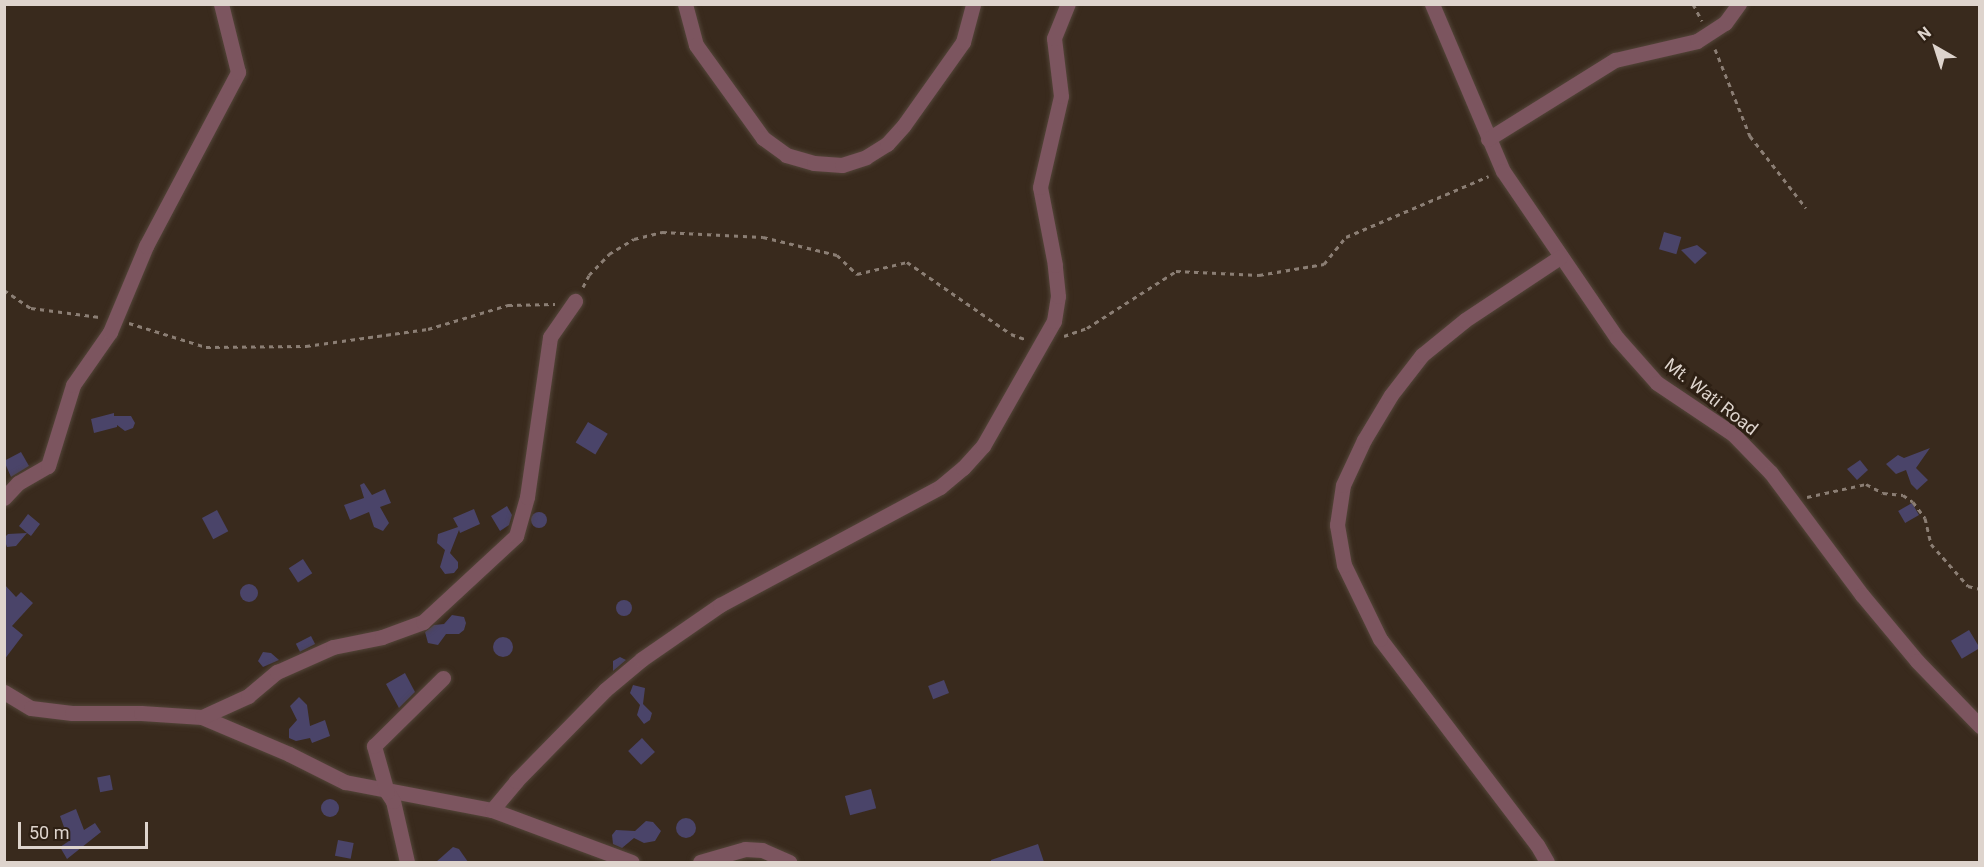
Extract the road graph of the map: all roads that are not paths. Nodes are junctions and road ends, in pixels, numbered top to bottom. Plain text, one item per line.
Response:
1 (221, 4) edge
2 (685, 4) edge
3 (973, 4) edge
4 (1068, 4) edge
5 (1432, 4) edge
6 (1739, 4) edge
7 (1488, 139) junction
8 (1560, 257) junction
9 (575, 301) road end
10 (4, 498) edge
11 (443, 678) dead end
12 (4, 692) edge
13 (202, 717) junction
14 (1980, 726) edge
15 (387, 792) junction
16 (492, 810) junction
17 (407, 862) edge
18 (632, 862) edge
19 (700, 862) edge
20 (789, 862) edge
21 (1547, 862) edge

1 - 10 street
2 - 3 street
4 - 16 street
5 - 7 street, Mt. Wati Road
6 - 7 street
7 - 8 street, Mt. Wati Road
8 - 14 street, Mt. Wati Road
8 - 21 street
9 - 13 street
11 - 15 street
12 - 13 street
13 - 15 street
15 - 16 street
15 - 17 street
16 - 18 street
19 - 20 street

